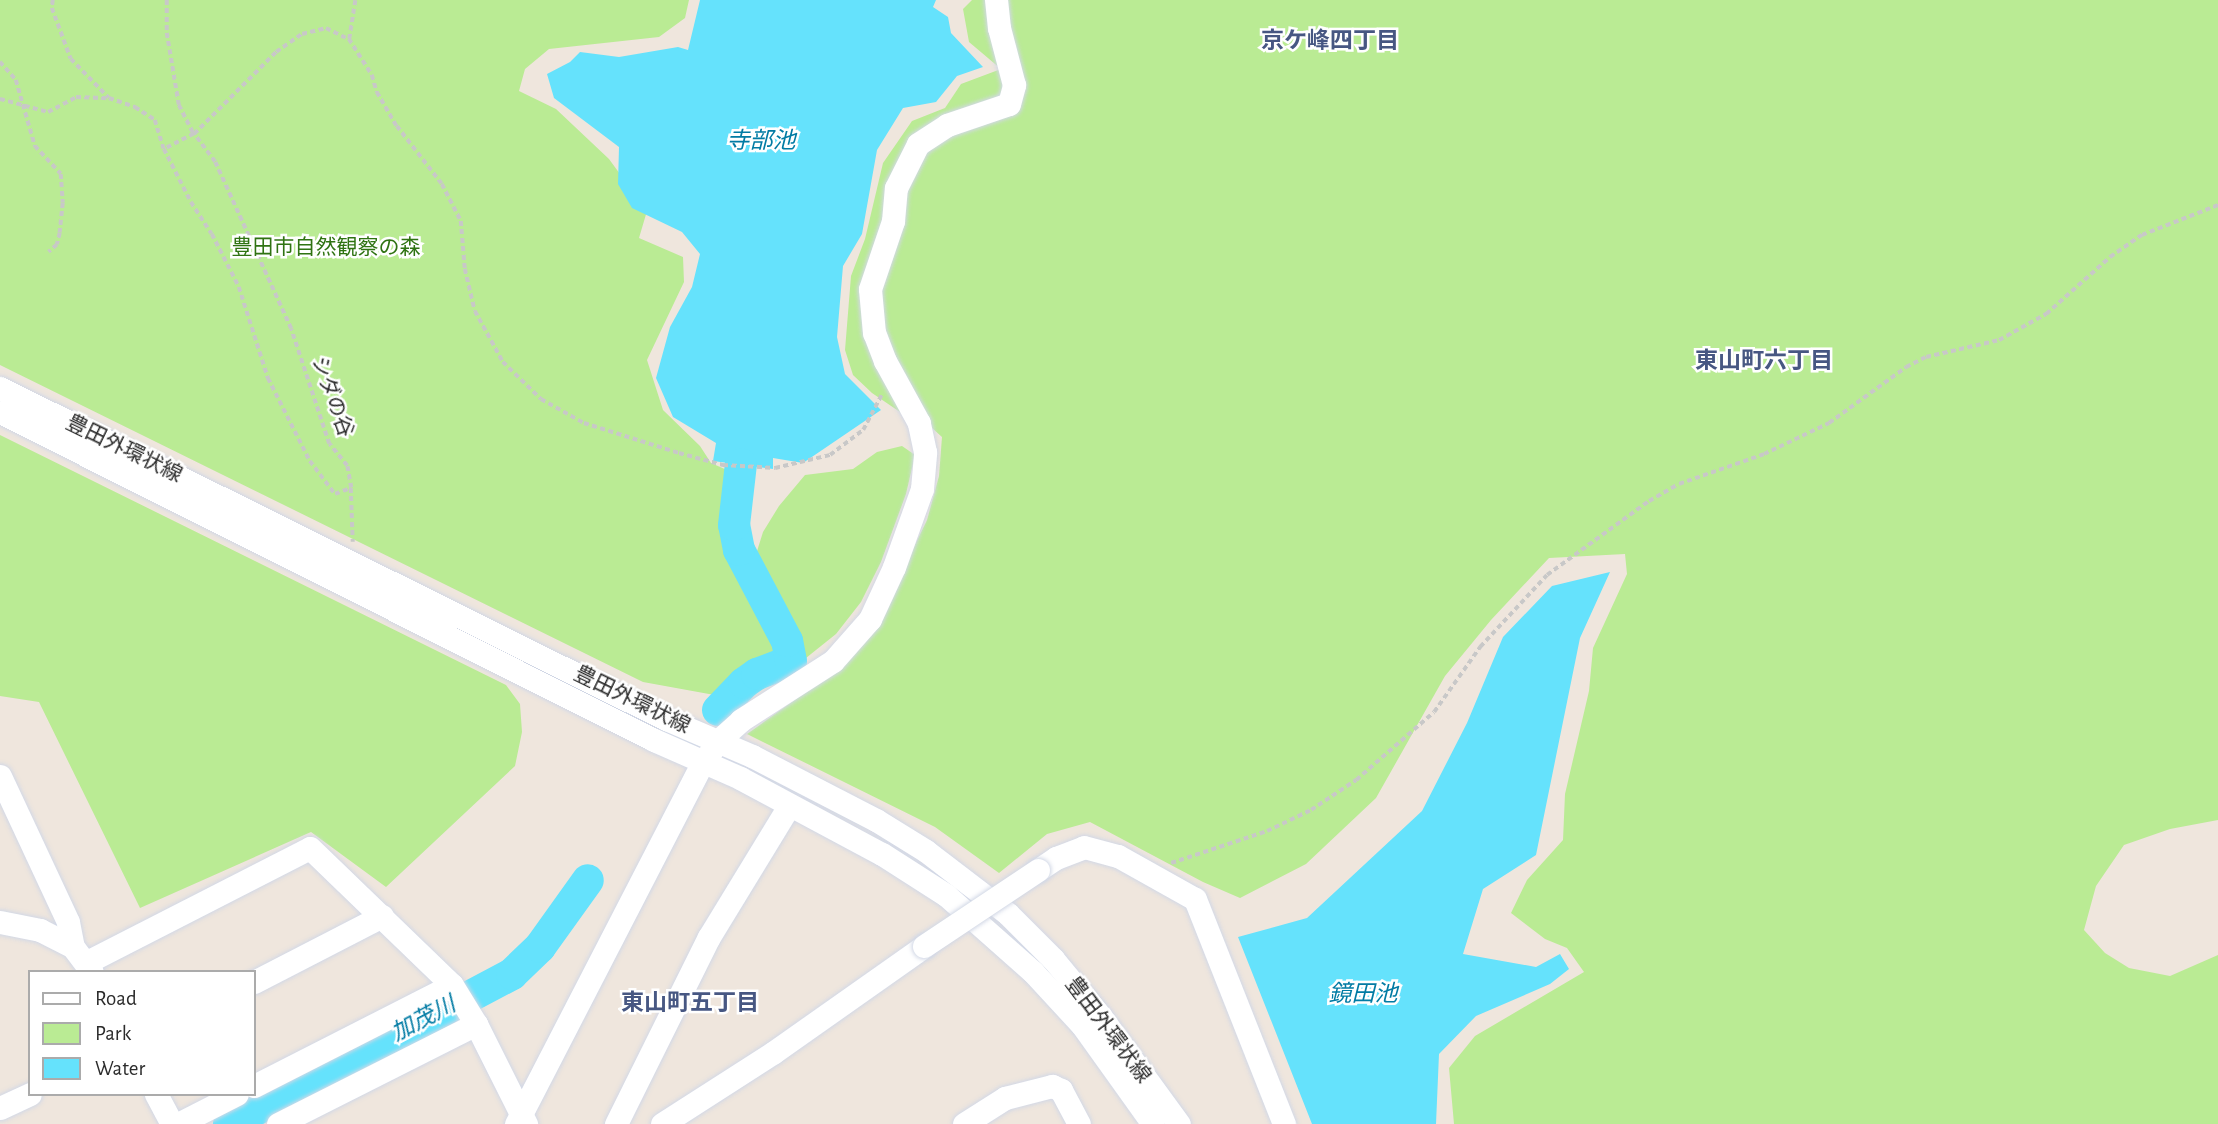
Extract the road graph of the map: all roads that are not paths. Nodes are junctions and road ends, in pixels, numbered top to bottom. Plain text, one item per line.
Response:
1 (996, 0) edge
2 (0, 388) edge
3 (0, 412) edge
4 (719, 740) junction
5 (703, 762) junction
6 (0, 776) edge
7 (789, 806) junction
8 (0, 817) edge
9 (23, 821) junction
10 (382, 916) junction
11 (0, 922) edge
12 (84, 960) edge
13 (256, 981) edge
14 (452, 986) junction
15 (475, 1024) junction
16 (256, 1085) edge
17 (28, 1095) edge
18 (157, 1096) edge
19 (233, 1096) edge
20 (0, 1108) edge
21 (521, 1121) edge
22 (172, 1124) edge
23 (178, 1124) edge
24 (278, 1124) edge
25 (616, 1124) edge
26 (662, 1124) edge
27 (964, 1124) edge
28 (1079, 1124) edge
29 (1153, 1124) edge
30 (1179, 1124) edge
31 (1284, 1124) edge

1 - 4 street
2 - 4 street, 豊田外環状線
3 - 5 street, 豊田外環状線
4 - 5 street
4 - 30 street, 豊田外環状線
5 - 7 street, 豊田外環状線
5 - 21 street
6 - 9 street
7 - 25 street
7 - 29 street, 豊田外環状線
8 - 9 street
9 - 12 street
10 - 12 street
10 - 13 street
10 - 14 street
11 - 12 street
14 - 15 street
14 - 16 street
15 - 21 street
15 - 24 street
17 - 20 street
18 - 22 street
19 - 23 street
26 - 31 street, bridge
27 - 28 street

